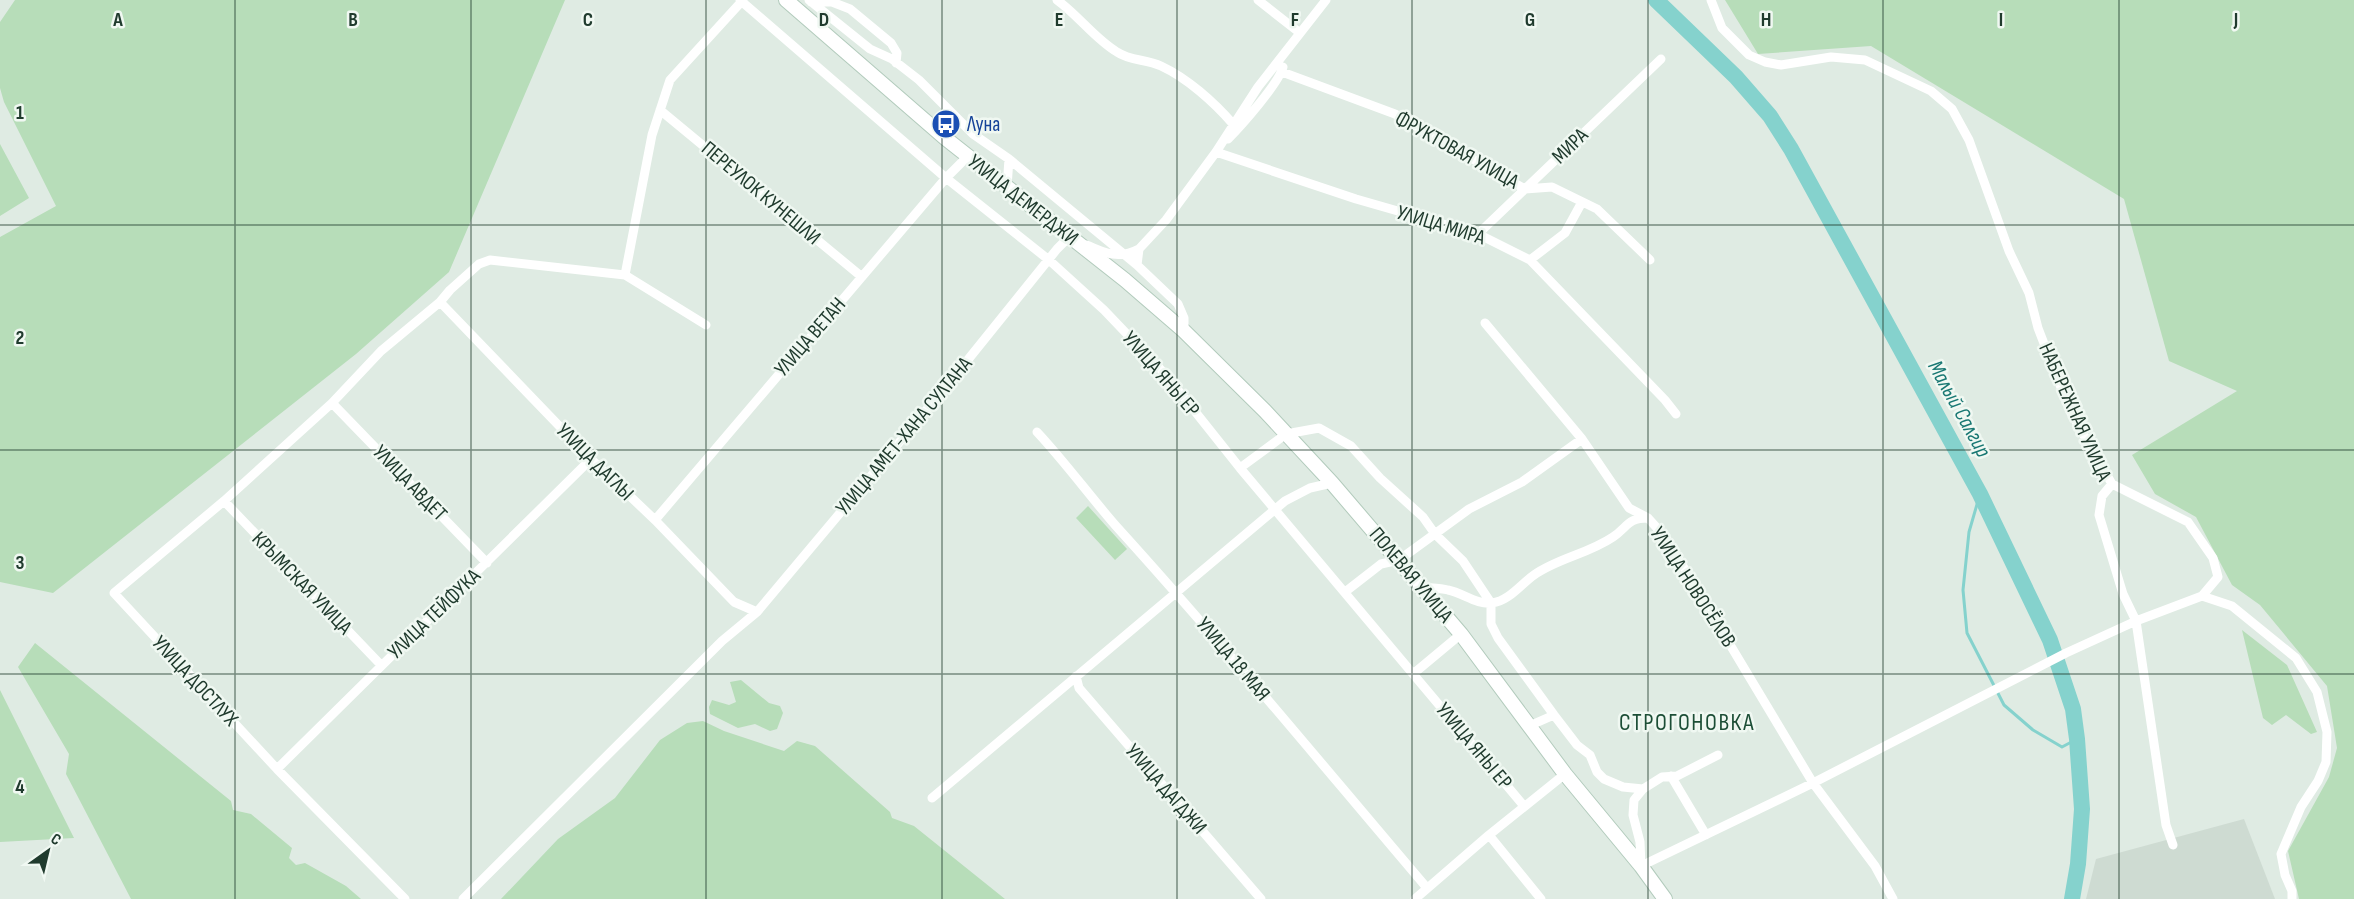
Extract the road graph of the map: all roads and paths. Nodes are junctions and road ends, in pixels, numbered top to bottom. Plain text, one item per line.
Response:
1 (786, 0) edge
2 (1057, 0) edge
3 (1258, 0) edge
4 (1326, 0) edge
5 (1711, 0) edge
6 (742, 1) edge
7 (810, 1) edge
8 (1300, 33) junction
9 (1286, 54) junction
10 (1661, 59) dead end
11 (896, 63) junction
12 (1282, 72) junction
13 (660, 110) junction
14 (1233, 124) junction
15 (1216, 152) junction
16 (968, 156) junction
17 (1009, 159) junction
18 (946, 178) junction
19 (1007, 187) junction
20 (1525, 189) junction
21 (1582, 202) junction
22 (1478, 234) junction
23 (1072, 238) junction
24 (1139, 249) junction
25 (1125, 255) junction
26 (1049, 260) junction
27 (1530, 260) junction
28 (1650, 260) dead end
29 (1137, 265) junction
30 (625, 275) junction
31 (862, 277) junction
32 (1125, 280) joint
33 (440, 302) junction
34 (1485, 323) dead end
35 (706, 325) dead end
36 (1184, 331) junction
37 (332, 403) junction
38 (1676, 414) dead end
39 (1037, 432) dead end
40 (1286, 434) junction
41 (1582, 439) junction
42 (591, 459) junction
43 (1240, 468) junction
44 (1332, 483) junction
45 (2112, 484) junction
46 (224, 501) junction
47 (1629, 508) junction
48 (1276, 510) junction
49 (1648, 518) junction
50 (655, 520) junction
51 (1630, 521) junction
52 (1434, 534) junction
53 (1399, 560) junction
54 (487, 562) junction
55 (1421, 586) junction
56 (1176, 592) junction
57 (1345, 592) junction
58 (2202, 596) junction
59 (1491, 603) junction
60 (757, 612) junction
61 (2136, 621) junction
62 (1461, 634) junction
63 (381, 665) junction
64 (1413, 674) junction
65 (1076, 676) junction
66 (1554, 715) junction
67 (1530, 726) junction
68 (1718, 755) dead end
69 (277, 769) junction
70 (1565, 774) junction
71 (1671, 776) junction
72 (1813, 783) junction
73 (1643, 789) junction
74 (932, 798) dead end
75 (1524, 806) junction
76 (1489, 835) junction
77 (1706, 835) junction
78 (2173, 845) dead end
79 (1641, 866) junction
80 (1427, 888) junction
81 (405, 899) edge
82 (463, 899) edge
83 (1261, 899) edge
84 (1414, 899) edge
85 (1541, 899) edge
86 (1665, 899) edge
87 (1893, 899) edge
88 (2292, 899) edge

1 - 16 main road, УЛИЦА ДЕМЕРДЖИ
2 - 14 street
3 - 8 street
4 - 8 street
5 - 45 street, НАБЕРЕЖНАЯ УЛИЦА
6 - 13 street
6 - 18 street, УЛИЦА ЯНЫ ЕР
7 - 11 street
7 - 11 street
8 - 9 street
9 - 12 street
9 - 14 street
10 - 20 street, МИРА
11 - 17 street
12 - 15 street
12 - 20 street, ФРУКТОВАЯ УЛИЦА
13 - 30 street
13 - 31 street, ПЕРЕУЛОК КУНЕШЛИ
14 - 15 street
15 - 22 street, УЛИЦА МИРА
15 - 24 street
16 - 18 street, УЛИЦА ВЕТАН
16 - 19 main road, УЛИЦА ДЕМЕРДЖИ
17 - 19 street
17 - 25 street
18 - 26 street, УЛИЦА ЯНЫ ЕР
18 - 31 street, УЛИЦА ВЕТАН
19 - 23 main road, УЛИЦА ДЕМЕРДЖИ
20 - 21 street, ФРУКТОВАЯ УЛИЦА
20 - 22 street, МИРА
21 - 27 street
21 - 28 street, ФРУКТОВАЯ УЛИЦА
22 - 27 street, УЛИЦА МИРА
23 - 25 street
23 - 26 street, УЛИЦА АМЕТ-ХАНА СУЛТАНА
23 - 32 main road, УЛИЦА ДЕМЕРДЖИ
24 - 25 street
24 - 29 street
25 - 29 street
26 - 43 street, УЛИЦА ЯНЫ ЕР
26 - 60 street, УЛИЦА АМЕТ-ХАНА СУЛТАНА
27 - 38 street, УЛИЦА МИРА
29 - 36 street
30 - 33 street
30 - 35 street
31 - 50 street, УЛИЦА ВЕТАН
32 - 36 main road, ПОЛЕВАЯ УЛИЦА
33 - 37 street
33 - 42 street, УЛИЦА ДАГЛЫ
34 - 41 street, УЛИЦА НОВОСЁЛОВ
36 - 40 main road, ПОЛЕВАЯ УЛИЦА
37 - 46 street
37 - 54 street, УЛИЦА АВДЕТ
39 - 56 street, УЛИЦА 18 МАЯ
40 - 43 street
40 - 44 main road, ПОЛЕВАЯ УЛИЦА
40 - 52 street
41 - 47 street, УЛИЦА НОВОСЁЛОВ
41 - 52 street
42 - 50 street, УЛИЦА ДАГЛЫ
42 - 54 street, УЛИЦА ТЕЙФУКА
43 - 48 street, УЛИЦА ЯНЫ ЕР
44 - 48 street
44 - 53 main road, ПОЛЕВАЯ УЛИЦА
45 - 58 street
45 - 61 street, НАБЕРЕЖНАЯ УЛИЦА
46 - 63 street, КРЫМСКАЯ УЛИЦА
46 - 69 street, УЛИЦА ДОСТЛУХ
47 - 49 street, УЛИЦА НОВОСЁЛОВ
47 - 51 street
48 - 56 street
48 - 57 street, УЛИЦА ЯНЫ ЕР
49 - 51 street
49 - 72 street, УЛИЦА НОВОСЁЛОВ
50 - 60 street, УЛИЦА ДАГЛЫ
51 - 59 street
52 - 53 street
52 - 59 street
53 - 55 main road, ПОЛЕВАЯ УЛИЦА
53 - 57 street
54 - 63 street, УЛИЦА ТЕЙФУКА
55 - 59 street
55 - 62 main road, ПОЛЕВАЯ УЛИЦА
56 - 65 street
56 - 80 street, УЛИЦА 18 МАЯ
57 - 64 street, УЛИЦА ЯНЫ ЕР
58 - 61 street
58 - 88 street
59 - 66 street
60 - 82 street, УЛИЦА АМЕТ-ХАНА СУЛТАНА
61 - 72 street
61 - 78 street, НАБЕРЕЖНАЯ УЛИЦА
62 - 64 street
62 - 67 main road, ПОЛЕВАЯ УЛИЦА
63 - 69 street, УЛИЦА ТЕЙФУКА
64 - 75 street, УЛИЦА ЯНЫ ЕР
65 - 74 street
65 - 83 street, УЛИЦА ДАГДЖИ
66 - 67 street
66 - 73 street
67 - 70 main road, ПОЛЕВАЯ УЛИЦА
68 - 71 street
69 - 81 street, УЛИЦА ДОСТЛУХ
70 - 75 street
70 - 79 main road, ПОЛЕВАЯ УЛИЦА
71 - 73 street
71 - 77 street
72 - 77 street
72 - 87 street, УЛИЦА НОВОСЁЛОВ
73 - 79 street
75 - 76 street
76 - 80 street
76 - 85 street
77 - 79 street
79 - 86 main road, ПОЛЕВАЯ УЛИЦА
80 - 84 street

